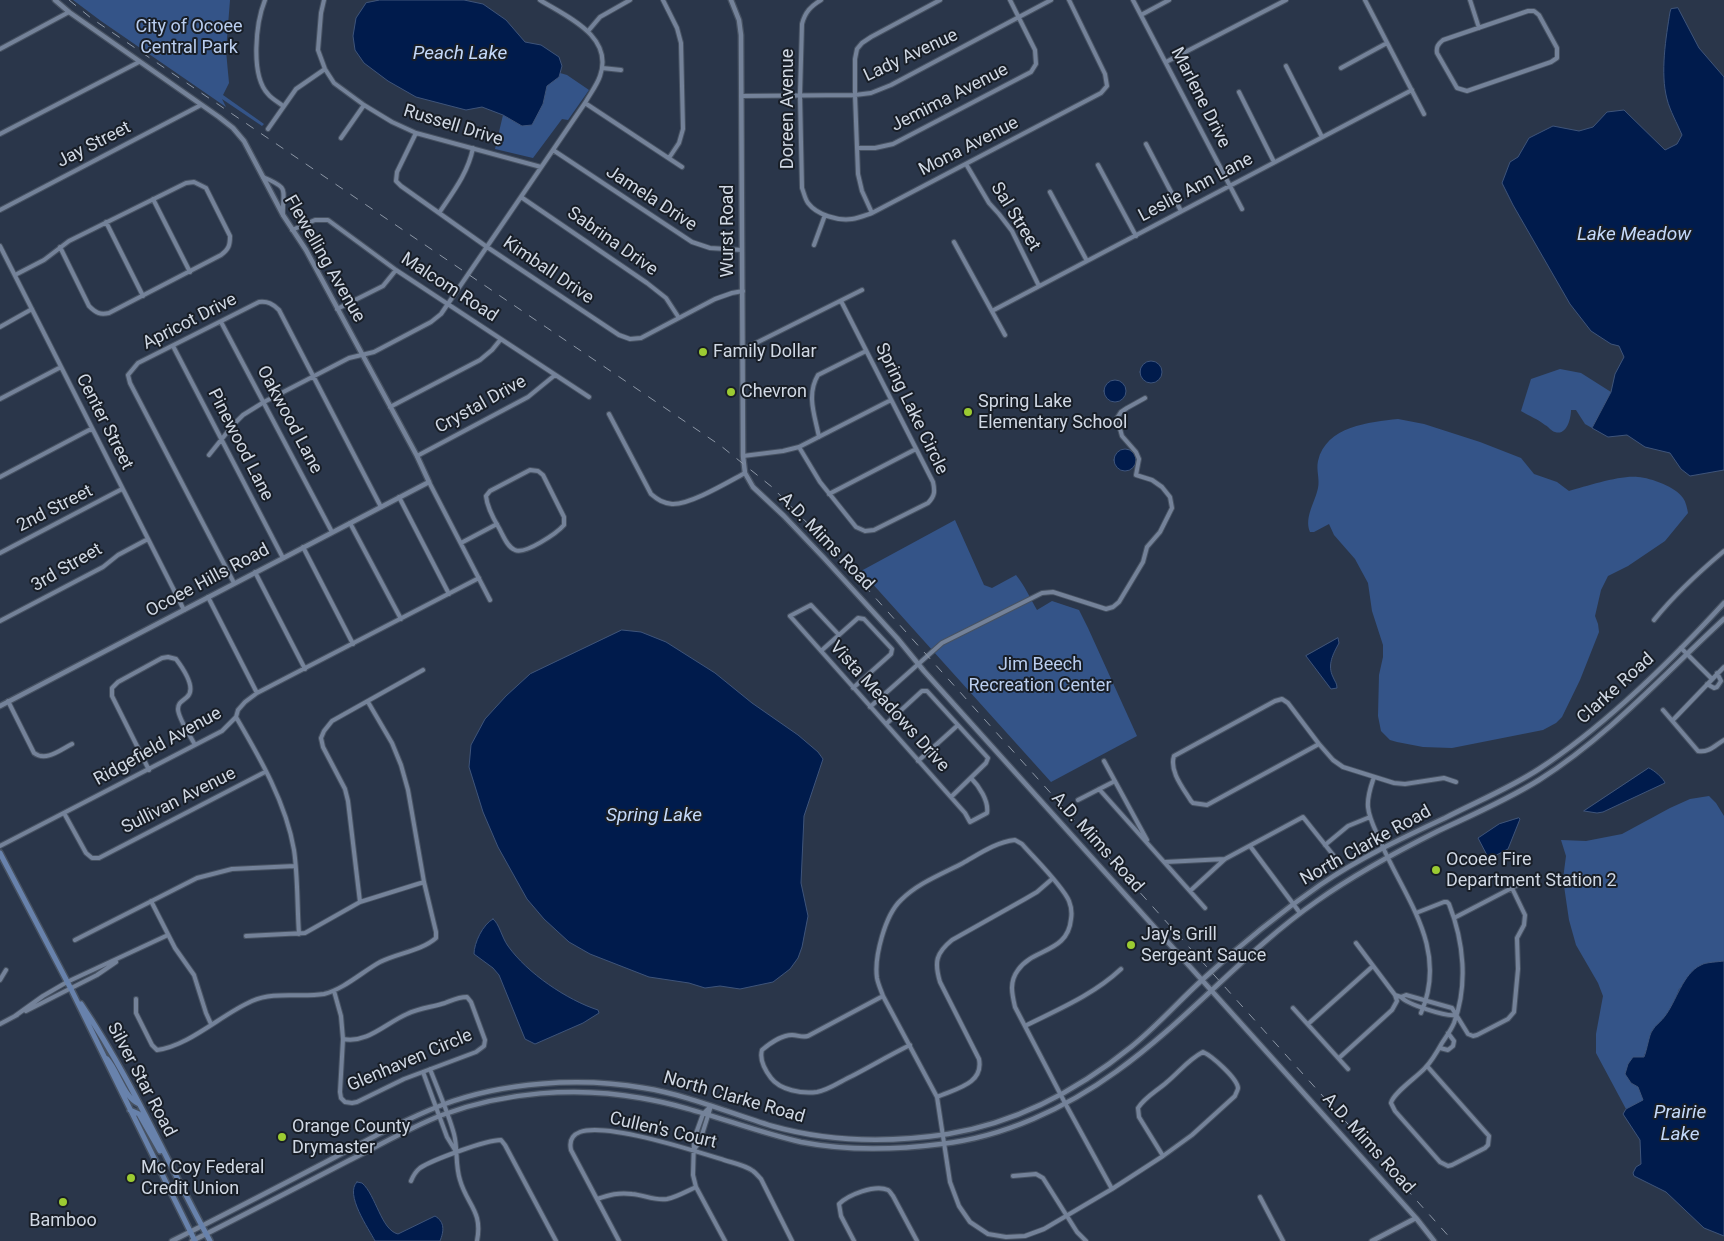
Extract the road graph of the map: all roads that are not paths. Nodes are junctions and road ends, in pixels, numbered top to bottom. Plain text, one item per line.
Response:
1 (55, 0) edge
2 (265, 0) edge
3 (324, 0) edge
4 (540, 0) edge
5 (630, 0) edge
6 (664, 0) edge
7 (731, 0) edge
8 (822, 0) edge
9 (940, 0) edge
10 (1010, 0) edge
11 (1051, 0) edge
12 (1069, 0) edge
13 (1133, 0) edge
14 (1169, 0) edge
15 (1286, 0) edge
16 (1365, 0) edge
17 (1470, 0) edge
18 (70, 12) junction
19 (1141, 15) junction
20 (1018, 18) junction
21 (1480, 28) junction
22 (588, 30) junction
23 (1387, 43) junction
24 (0, 49) edge
25 (139, 62) junction
26 (1166, 62) junction
27 (1286, 66) dead end
28 (602, 68) junction
29 (1341, 68) dead end
30 (325, 69) junction
31 (621, 70) dead end
32 (1412, 90) junction
33 (1239, 92) dead end
34 (855, 95) junction
35 (741, 96) junction
36 (800, 96) junction
37 (585, 103) junction
38 (201, 105) junction
39 (364, 105) junction
40 (283, 106) junction
41 (1424, 114) dead end
42 (268, 129) dead end
43 (416, 133) junction
44 (0, 134) edge
45 (1322, 137) junction
46 (341, 138) dead end
47 (1146, 144) dead end
48 (473, 148) junction
49 (857, 148) junction
50 (553, 150) junction
51 (669, 158) junction
52 (1274, 162) junction
53 (966, 164) junction
54 (1098, 165) dead end
55 (541, 167) junction
56 (682, 167) dead end
57 (262, 177) junction
58 (1230, 186) junction
59 (1050, 192) dead end
60 (521, 197) junction
61 (153, 199) junction
62 (1242, 209) dead end
63 (0, 210) edge
64 (1181, 210) junction
65 (439, 213) junction
66 (872, 213) junction
67 (825, 215) junction
68 (283, 216) junction
69 (106, 222) junction
70 (292, 230) junction
71 (1136, 236) junction
72 (954, 242) dead end
73 (814, 245) dead end
74 (0, 246) edge
75 (60, 247) junction
76 (486, 247) junction
77 (742, 250) junction
78 (1087, 261) junction
79 (396, 270) junction
80 (190, 272) junction
81 (14, 275) junction
82 (1039, 286) junction
83 (862, 290) dead end
84 (743, 291) junction
85 (143, 296) junction
86 (841, 301) junction
87 (448, 304) junction
88 (337, 309) junction
89 (32, 310) junction
90 (992, 311) junction
91 (679, 318) junction
92 (221, 322) junction
93 (0, 326) edge
94 (1005, 335) dead end
95 (501, 339) junction
96 (173, 346) junction
97 (742, 350) junction
98 (866, 351) junction
99 (362, 355) junction
100 (61, 367) junction
101 (555, 375) junction
102 (314, 376) junction
103 (589, 397) dead end
104 (1146, 398) dead end
105 (0, 399) edge
106 (891, 400) junction
107 (264, 402) junction
108 (390, 407) junction
109 (608, 414) dead end
110 (91, 429) junction
111 (819, 437) junction
112 (221, 439) junction
113 (799, 447) junction
114 (916, 449) junction
115 (209, 455) dead end
116 (417, 456) junction
117 (744, 456) junction
118 (745, 473) junction
119 (0, 477) edge
120 (429, 482) junction
121 (122, 489) junction
122 (830, 494) junction
123 (399, 497) junction
124 (381, 507) junction
125 (350, 523) junction
126 (497, 524) junction
127 (332, 532) junction
128 (148, 539) junction
129 (461, 543) junction
130 (303, 547) junction
131 (0, 551) edge
132 (1724, 552) edge
133 (283, 558) junction
134 (255, 572) junction
135 (479, 578) junction
136 (234, 583) junction
137 (449, 594) junction
138 (208, 597) junction
139 (490, 600) dead end
140 (1724, 603) edge
141 (184, 610) junction
142 (401, 619) junction
143 (1724, 619) edge
144 (1654, 620) dead end
145 (0, 621) edge
146 (839, 635) junction
147 (353, 644) junction
148 (1681, 648) junction
149 (821, 651) junction
150 (1688, 654) junction
151 (918, 663) junction
152 (1724, 667) edge
153 (305, 669) junction
154 (423, 670) dead end
155 (1717, 673) junction
156 (1712, 678) junction
157 (1707, 684) junction
158 (853, 688) junction
159 (257, 693) junction
160 (8, 701) junction
161 (368, 702) junction
162 (0, 706) edge
163 (870, 707) junction
164 (1663, 710) dead end
165 (236, 717) junction
166 (1672, 720) junction
167 (886, 724) junction
168 (958, 725) junction
169 (1724, 740) edge
170 (72, 744) dead end
171 (1319, 744) junction
172 (195, 745) junction
173 (918, 761) junction
174 (1104, 761) dead end
175 (149, 770) junction
176 (265, 772) junction
177 (1374, 777) junction
178 (971, 778) junction
179 (1114, 781) junction
180 (1456, 782) dead end
181 (1515, 783) joint
182 (1099, 789) junction
183 (1519, 791) joint
184 (951, 797) junction
185 (1078, 800) dead end
186 (64, 813) junction
187 (1370, 817) junction
188 (1325, 845) junction
189 (0, 846) edge
190 (1150, 846) junction
191 (1250, 846) junction
192 (1384, 849) junction
193 (0, 853) edge
194 (1334, 856) dead end
195 (1388, 857) junction
196 (1225, 859) junction
197 (1164, 862) junction
198 (295, 866) junction
199 (1052, 879) junction
200 (1529, 879) dead end
201 (424, 882) junction
202 (1512, 888) junction
203 (1190, 891) junction
204 (151, 901) junction
205 (360, 902) junction
206 (1294, 904) junction
207 (1205, 908) dead end
208 (1300, 913) junction
209 (1416, 913) junction
210 (1454, 918) junction
211 (299, 934) junction
212 (168, 935) junction
213 (246, 936) dead end
214 (75, 940) dead end
215 (1356, 943) dead end
216 (122, 958) junction
217 (1373, 966) junction
218 (1120, 969) dead end
219 (6, 970) dead end
220 (0, 980) edge
221 (1202, 980) junction
222 (67, 982) junction
223 (71, 989) junction
224 (1211, 990) junction
225 (334, 991) junction
226 (1395, 995) junction
227 (884, 996) junction
228 (1401, 997) junction
229 (1412, 997) junction
230 (136, 999) dead end
231 (1426, 1001) junction
232 (1410, 1003) junction
233 (1293, 1008) dead end
234 (1424, 1008) junction
235 (1422, 1013) dead end
236 (1456, 1015) junction
237 (15, 1016) junction
238 (0, 1024) edge
239 (211, 1024) junction
240 (1308, 1024) junction
241 (1025, 1026) junction
242 (1448, 1033) junction
243 (343, 1039) junction
244 (910, 1045) junction
245 (1440, 1048) junction
246 (102, 1053) junction
247 (1339, 1058) junction
248 (1427, 1066) junction
249 (430, 1069) junction
250 (1348, 1069) dead end
251 (423, 1072) junction
252 (1061, 1095) junction
253 (937, 1097) junction
254 (140, 1104) junction
255 (1065, 1104) junction
256 (443, 1105) junction
257 (711, 1106) junction
258 (436, 1108) junction
259 (130, 1110) junction
260 (446, 1114) junction
261 (703, 1114) junction
262 (439, 1116) junction
263 (709, 1116) junction
264 (454, 1135) junction
265 (944, 1135) junction
266 (447, 1137) junction
267 (944, 1144) junction
268 (694, 1150) junction
269 (457, 1152) junction
270 (166, 1156) junction
271 (1163, 1156) junction
272 (1014, 1176) dead end
273 (411, 1181) dead end
274 (696, 1187) junction
275 (1112, 1189) junction
276 (1260, 1197) dead end
277 (597, 1199) junction
278 (1067, 1216) junction
279 (1416, 1218) junction
280 (202, 1226) junction
281 (190, 1232) junction
282 (206, 1234) junction
283 (1006, 1239) edge
284 (172, 1241) edge
285 (194, 1241) edge
286 (210, 1241) edge
287 (477, 1241) edge
288 (556, 1241) edge
289 (619, 1241) edge
290 (724, 1241) edge
291 (792, 1241) edge
292 (854, 1241) edge
293 (917, 1241) edge
294 (1086, 1241) edge
295 (1283, 1241) edge
296 (1372, 1241) edge
297 (1434, 1241) edge

1 - 18 street, Flewelling Avenue
2 - 40 street
3 - 30 street, Russell Drive
4 - 22 street
5 - 22 street
6 - 51 street
7 - 35 street, Wurst Road
8 - 36 street, Doreen Avenue
9 - 34 street
10 - 20 street
11 - 20 street, Lady Avenue
12 - 53 street, Mona Avenue
13 - 19 street, Marlene Drive
14 - 19 street
15 - 26 street
16 - 23 street
17 - 21 street
18 - 24 street
18 - 25 street, Flewelling Avenue
19 - 26 street, Marlene Drive
20 - 34 street, Lady Avenue
20 - 49 street, Jemima Avenue
21 - 21 street
22 - 28 street
23 - 29 street
23 - 32 street
25 - 38 street, Flewelling Avenue
25 - 44 street
26 - 58 street, Marlene Drive
27 - 45 street
28 - 31 street
28 - 37 street
30 - 39 street, Russell Drive
30 - 40 street
32 - 41 street
32 - 45 street, Leslie Ann Lane
33 - 52 street
34 - 36 street, Lady Avenue
34 - 49 street
35 - 36 street, Lady Avenue
35 - 77 street, Wurst Road
36 - 67 street, Doreen Avenue
37 - 50 street
37 - 51 street
38 - 57 street, Flewelling Avenue
38 - 63 street, Jay Street
39 - 43 street, Russell Drive
39 - 46 street
40 - 42 street
43 - 48 street, Russell Drive
43 - 65 street, Kimball Drive
45 - 52 street, Leslie Ann Lane
47 - 64 street
48 - 55 street, Russell Drive
48 - 65 street
49 - 66 street
50 - 55 street
50 - 77 street, Jamela Drive
51 - 56 street
52 - 58 street, Leslie Ann Lane
53 - 66 street, Mona Avenue
53 - 82 street, Sal Street
54 - 71 street
55 - 60 street
57 - 68 street, Flewelling Avenue
57 - 68 street
58 - 62 street, Marlene Drive
58 - 64 street, Leslie Ann Lane
59 - 78 street
60 - 76 street
60 - 91 street, Sabrina Drive
61 - 69 street
61 - 80 street
61 - 80 street
64 - 71 street, Leslie Ann Lane
65 - 76 street, Kimball Drive
66 - 67 street, Mona Avenue
67 - 73 street
68 - 70 street, Flewelling Avenue
69 - 75 street
69 - 85 street
70 - 79 street, Malcom Road
70 - 88 street, Flewelling Avenue
71 - 78 street, Leslie Ann Lane
72 - 90 street
74 - 81 street, Center Street
75 - 81 street
75 - 85 street
76 - 87 street
76 - 91 street, Kimball Drive
77 - 84 street, Wurst Road
78 - 82 street, Leslie Ann Lane
79 - 87 street, Malcom Road
79 - 88 street
80 - 85 street
81 - 89 street, Center Street
82 - 90 street, Leslie Ann Lane
83 - 86 street
84 - 91 street, Kimball Drive
84 - 97 street, Wurst Road
86 - 97 street
86 - 98 street, Spring Lake Circle
87 - 95 street, Malcom Road
87 - 99 street
88 - 99 street, Flewelling Avenue
89 - 93 street
89 - 100 street, Center Street
90 - 94 street
92 - 96 street, Apricot Drive
92 - 102 street, Apricot Drive
92 - 107 street, Oakwood Lane
95 - 101 street, Malcom Road
95 - 108 street
96 - 112 street, Pinewood Lane
96 - 136 street, Apricot Drive
97 - 117 street, Wurst Road
98 - 106 street, Spring Lake Circle
98 - 111 street
99 - 102 street
99 - 108 street, Flewelling Avenue
100 - 105 street
100 - 110 street, Center Street
101 - 103 street, Malcom Road
101 - 116 street, Crystal Drive
102 - 107 street
102 - 124 street, Apricot Drive
104 - 151 street
106 - 111 street
106 - 114 street, Spring Lake Circle
107 - 112 street
107 - 127 street, Oakwood Lane
108 - 116 street, Flewelling Avenue
109 - 118 street
110 - 119 street
110 - 121 street, Center Street
111 - 113 street
112 - 115 street
112 - 133 street, Pinewood Lane
113 - 117 street
113 - 122 street, Spring Lake Circle
114 - 122 street
114 - 122 street, Spring Lake Circle
116 - 120 street, Flewelling Avenue
117 - 118 street, Wurst Road
118 - 151 street, A.D. Mims Road
120 - 123 street, Ocoee Hills Road
120 - 129 street, Flewelling Avenue
121 - 128 street, Center Street
121 - 131 street, 2nd Street
123 - 124 street, Ocoee Hills Road
123 - 137 street
124 - 125 street, Ocoee Hills Road
125 - 127 street, Ocoee Hills Road
125 - 142 street
126 - 126 street
126 - 129 street
127 - 130 street, Ocoee Hills Road
128 - 141 street, Center Street
128 - 145 street, 3rd Street
129 - 135 street, Flewelling Avenue
130 - 133 street, Ocoee Hills Road
130 - 147 street
132 - 144 street
133 - 134 street, Ocoee Hills Road
134 - 136 street, Ocoee Hills Road
134 - 153 street
135 - 137 street, Ridgefield Avenue
135 - 139 street, Flewelling Avenue
136 - 138 street, Ocoee Hills Road
137 - 142 street, Ridgefield Avenue
138 - 141 street, Ocoee Hills Road
138 - 159 street
140 - 148 street, Clarke Road
141 - 160 street, Ocoee Hills Road
142 - 147 street, Ridgefield Avenue
143 - 150 street, Clarke Road
146 - 149 street
146 - 149 street, Vista Meadows Drive
146 - 158 street
147 - 153 street, Ridgefield Avenue
148 - 150 street
148 - 181 street, Clarke Road
149 - 158 street, Vista Meadows Drive
150 - 156 street
150 - 183 street, Clarke Road
151 - 163 street
151 - 221 street, A.D. Mims Road
152 - 155 street
153 - 159 street, Ridgefield Avenue
154 - 161 street
155 - 156 street
155 - 157 street
156 - 157 street
157 - 166 street
158 - 163 street, Vista Meadows Drive
159 - 165 street, Ridgefield Avenue
160 - 162 street, Ocoee Hills Road
160 - 170 street
161 - 201 street
161 - 205 street
163 - 167 street, Vista Meadows Drive
164 - 166 street
165 - 172 street, Ridgefield Avenue
165 - 176 street
166 - 169 street
167 - 168 street
167 - 173 street, Vista Meadows Drive
168 - 173 street
168 - 178 street
171 - 171 street
171 - 177 street
172 - 175 street, Ridgefield Avenue
172 - 175 street
173 - 184 street, Vista Meadows Drive
174 - 179 street
175 - 186 street, Ridgefield Avenue
176 - 186 street, Sullivan Avenue
176 - 198 street
177 - 180 street
177 - 187 street
178 - 184 street
178 - 184 street, Vista Meadows Drive
179 - 182 street
179 - 190 street
181 - 192 street, North Clarke Road
182 - 185 street
182 - 190 street
183 - 195 street, North Clarke Road
186 - 189 street, Ridgefield Avenue
187 - 188 street
187 - 192 street
188 - 191 street
188 - 194 street
190 - 197 street
191 - 196 street
191 - 206 street
192 - 195 street
192 - 206 street, North Clarke Road
193 - 222 main road, Silver Star Road
195 - 208 street, North Clarke Road
195 - 209 street
196 - 197 street
196 - 203 street
197 - 203 street
198 - 204 street
198 - 211 street
199 - 227 street
199 - 241 street
199 - 253 street
200 - 202 street
201 - 205 street
201 - 225 street
202 - 210 street
202 - 236 street
203 - 207 street
204 - 212 street
204 - 214 street
205 - 211 street
206 - 208 street
206 - 221 street, North Clarke Road
208 - 224 street, North Clarke Road
209 - 210 street
209 - 231 street
210 - 236 street
211 - 213 street
212 - 216 street
212 - 239 street
215 - 217 street
216 - 222 street
216 - 223 street
217 - 226 street
217 - 240 street
218 - 241 street
219 - 220 street
221 - 224 street, A.D. Mims Road
221 - 252 street, North Clarke Road
222 - 223 main road, Silver Star Road
222 - 237 street
223 - 237 street
223 - 246 main road, Silver Star Road
223 - 254 main road, Silver Star Road
224 - 255 street, North Clarke Road
224 - 279 street, A.D. Mims Road
225 - 239 street
225 - 243 street, Glenhaven Circle
226 - 228 street
226 - 247 street
227 - 244 street
227 - 244 street
228 - 229 street
228 - 232 street
229 - 231 street
229 - 232 street
230 - 239 street
231 - 234 street
231 - 236 street
232 - 234 street
233 - 240 street
234 - 235 street
234 - 236 street
236 - 242 street
237 - 238 street
240 - 247 street
241 - 252 street
242 - 245 street
242 - 245 street
243 - 249 street, Glenhaven Circle
243 - 251 street, Glenhaven Circle
244 - 253 street
245 - 248 street
246 - 254 main road
246 - 259 main road, Silver Star Road
247 - 250 street
248 - 248 street
249 - 251 street, Glenhaven Circle
249 - 256 street
251 - 258 street
252 - 255 street
252 - 265 street, North Clarke Road
253 - 265 street
254 - 270 main road, Silver Star Road
255 - 267 street, North Clarke Road
255 - 275 street
256 - 257 street, North Clarke Road
256 - 258 street, North Clarke Road
256 - 260 street
257 - 261 street
257 - 263 street
257 - 265 street, North Clarke Road
258 - 262 street
258 - 280 street, North Clarke Road
259 - 270 main road
259 - 281 main road, Silver Star Road
260 - 261 street, North Clarke Road
260 - 262 street, North Clarke Road
260 - 264 street
261 - 263 street, North Clarke Road
261 - 268 street
262 - 266 street
262 - 282 street, North Clarke Road
263 - 267 street, North Clarke Road
263 - 268 street
264 - 266 street
264 - 269 street
265 - 267 street
266 - 269 street
267 - 283 street
268 - 274 street
268 - 277 street, Cullen's Court
268 - 291 street, Cullen's Court
269 - 273 street
269 - 287 street
269 - 288 street
270 - 280 main road, Silver Star Road
271 - 271 street
271 - 275 street
272 - 278 street
274 - 277 street
274 - 290 street
275 - 278 street
276 - 295 street
277 - 289 street, Cullen's Court
278 - 283 street
278 - 294 street
279 - 296 street
279 - 297 street, A.D. Mims Road
280 - 281 street, North Clarke Road
280 - 282 main road, Silver Star Road
281 - 284 street, North Clarke Road
281 - 285 main road, Silver Star Road
282 - 285 street, North Clarke Road
282 - 286 main road, Silver Star Road
292 - 293 street

